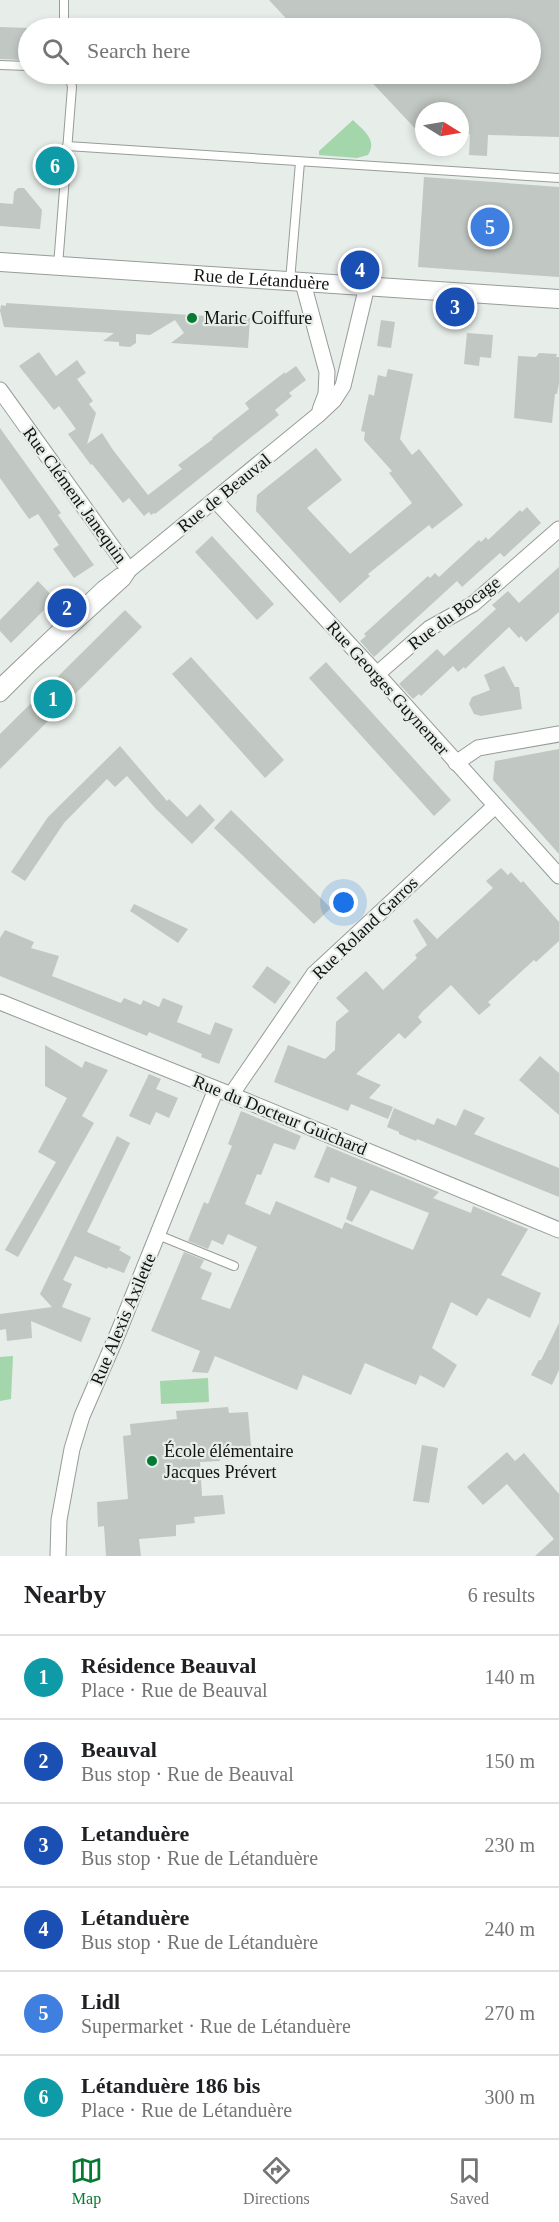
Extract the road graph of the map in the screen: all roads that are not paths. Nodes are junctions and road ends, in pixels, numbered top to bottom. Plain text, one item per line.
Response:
1 (64, 0) edge
2 (64, 18) edge
3 (0, 65) edge
4 (18, 66) edge
5 (71, 84) edge
6 (67, 146) junction
7 (300, 162) junction
8 (559, 178) edge
9 (0, 262) edge
10 (58, 266) junction
11 (296, 283) junction
12 (367, 286) junction
13 (559, 299) edge
14 (0, 390) edge
15 (318, 416) junction
16 (216, 501) junction
17 (559, 529) edge
18 (129, 570) junction
19 (377, 674) junction
20 (0, 682) edge
21 (0, 694) edge
22 (559, 734) edge
23 (456, 763) junction
24 (495, 806) junction
25 (559, 876) edge
26 (0, 1002) edge
27 (216, 1089) junction
28 (231, 1095) junction
29 (559, 1230) edge
30 (158, 1235) junction
31 (234, 1266) dead end
32 (58, 1556) edge

1 - 2 lane
3 - 4 lane
5 - 6 lane
6 - 7 lane
6 - 10 lane
7 - 8 lane
7 - 11 lane
9 - 10 street, Rue de Létanduère
10 - 11 street, Rue de Létanduère
11 - 12 street, Rue de Létanduère
11 - 15 street
12 - 13 street, Rue de Létanduère
12 - 15 street, Rue de Beauval
14 - 18 street, Rue Clément Janequin
15 - 16 street, Rue de Beauval
16 - 18 street, Rue de Beauval
16 - 19 street, Rue Georges Guynemer
17 - 19 street, Rue du Bocage
18 - 20 lane, Rue de Beauval
18 - 21 street, Rue de Beauval
19 - 23 street, Rue Georges Guynemer
22 - 23 street
23 - 24 street, Rue Georges Guynemer
24 - 25 street, Rue Georges Guynemer
24 - 28 street, Rue Roland Garros
26 - 27 street, Rue du Docteur Guichard
27 - 28 street, Rue du Docteur Guichard
27 - 30 street, Rue Alexis Axilette
28 - 29 street, Rue du Docteur Guichard
30 - 31 lane
30 - 32 street, Rue Alexis Axilette

